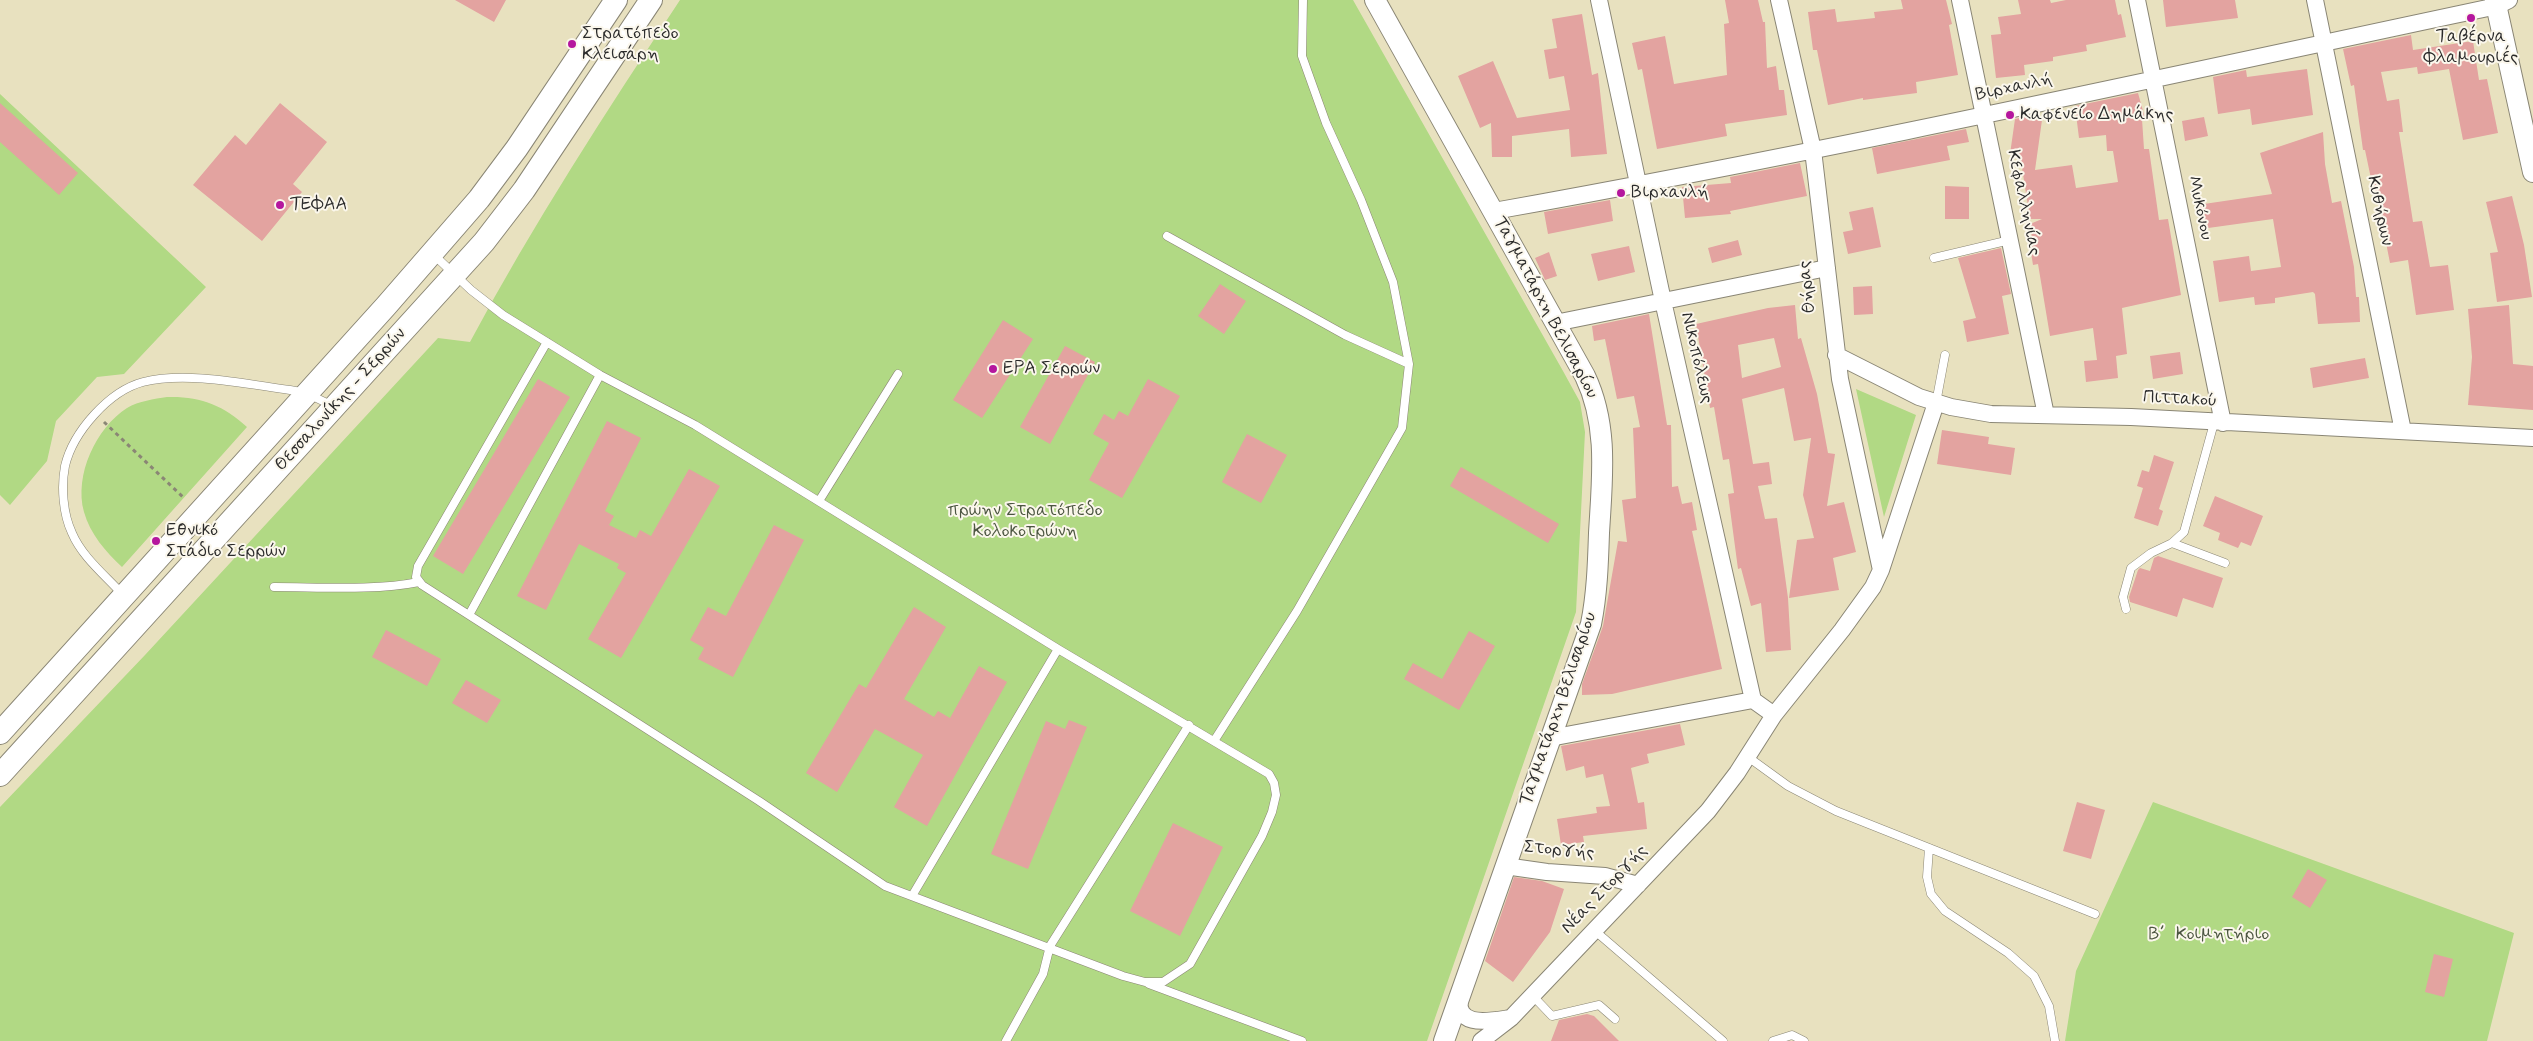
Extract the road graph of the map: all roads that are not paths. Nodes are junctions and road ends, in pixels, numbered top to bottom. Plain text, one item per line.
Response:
1 (616, 0) edge
2 (651, 0) edge
3 (1303, 0) edge
4 (1375, 0) edge
5 (1599, 0) edge
6 (1779, 0) edge
7 (1960, 0) edge
8 (2137, 0) edge
9 (2315, 0) edge
10 (2501, 2) edge
11 (2324, 43) junction
12 (2153, 80) junction
13 (1984, 114) junction
14 (2527, 116) edge
15 (1813, 150) junction
16 (2533, 172) edge
17 (1638, 185) junction
18 (1494, 211) junction
19 (1167, 236) dead end
20 (2010, 240) junction
21 (433, 254) junction
22 (1934, 258) dead end
23 (1827, 268) junction
24 (455, 276) junction
25 (1663, 301) junction
26 (1555, 323) junction
27 (547, 342) junction
28 (1836, 355) junction
29 (1945, 355) dead end
30 (1409, 364) junction
31 (898, 374) dead end
32 (600, 375) junction
33 (306, 393) junction
34 (1936, 403) junction
35 (335, 407) junction
36 (2046, 415) junction
37 (2219, 423) junction
38 (2404, 431) junction
39 (2533, 438) edge
40 (819, 500) junction
41 (2172, 543) junction
42 (2225, 563) dead end
43 (1881, 570) junction
44 (418, 582) junction
45 (274, 587) dead end
46 (124, 596) junction
47 (2126, 608) dead end
48 (469, 615) junction
49 (1058, 650) junction
50 (1753, 700) junction
51 (1774, 715) junction
52 (1189, 725) junction
53 (0, 733) edge
54 (1550, 738) junction
55 (1214, 741) junction
56 (1748, 758) junction
57 (0, 776) edge
58 (1929, 848) junction
59 (1505, 866) junction
60 (1638, 885) junction
61 (912, 896) junction
62 (2095, 914) dead end
63 (1594, 930) junction
64 (1050, 946) junction
65 (1145, 982) junction
66 (1461, 992) junction
67 (1532, 995) junction
68 (1510, 1018) junction
69 (1615, 1019) dead end
70 (1006, 1041) edge
71 (1302, 1041) edge
72 (1444, 1041) edge
73 (1482, 1041) edge
74 (1723, 1041) edge
75 (1773, 1041) edge
76 (1804, 1041) edge
77 (2055, 1041) edge

1 - 21 main road, Θεσσαλονίκης - Σερρών
2 - 24 main road, Θεσσαλονίκης - Σερρών
3 - 30 lane
4 - 18 street, Ταγματάρχη Βελισαρίου
5 - 17 street, Νικοπόλεως
6 - 15 street, Θήρας
7 - 13 street, Κεφαλληνίας
8 - 12 street, Μυκόνου
9 - 11 street, Κυθήρων
10 - 11 street, Βιρχανλή
10 - 14 street
11 - 12 street, Βιρχανλή
11 - 38 street, Κυθήρων
12 - 13 street, Βιρχανλή
12 - 37 street, Μυκόνου
13 - 15 street, Βιρχανλή
13 - 20 street, Κεφαλληνίας
14 - 16 street
15 - 17 street, Βιρχανλή
15 - 23 street, Θήρας
17 - 18 street, Βιρχανλή
17 - 25 street, Νικοπόλεως
18 - 26 street, Ταγματάρχη Βελισαρίου
19 - 30 lane
20 - 22 lane
20 - 36 street, Κεφαλληνίας
21 - 24 lane
21 - 33 main road, Θεσσαλονίκης - Σερρών
23 - 25 street
23 - 28 street, Θήρας
24 - 27 lane
24 - 35 main road, Θεσσαλονίκης - Σερρών
25 - 26 street
25 - 50 street, Νικοπόλεως
26 - 54 street, Ταγματάρχη Βελισαρίου
27 - 32 lane
27 - 44 lane
28 - 34 street, Πιττακού
28 - 43 street, Θήρας
29 - 34 lane
30 - 55 lane
31 - 40 lane
32 - 40 lane
32 - 48 lane
33 - 35 lane
33 - 46 main road, Θεσσαλονίκης - Σερρών
33 - 46 lane
34 - 36 street, Πιττακού
34 - 43 street, Νέας Στοργής
35 - 57 main road, Θεσσαλονίκης - Σερρών
36 - 37 street, Πιττακού
37 - 38 street, Πιττακού
37 - 41 lane
38 - 39 street, Πιττακού
40 - 49 lane
41 - 42 lane
41 - 47 lane
43 - 51 street, Νέας Στοργής
44 - 45 lane
44 - 48 lane
46 - 53 main road, Θεσσαλονίκης - Σερρών
48 - 61 lane
49 - 52 lane
49 - 61 lane
50 - 51 street
50 - 54 street
51 - 56 street, Νέας Στοργής
52 - 55 lane
52 - 64 lane
54 - 59 street, Ταγματάρχη Βελισαρίου
55 - 65 lane
56 - 58 lane
56 - 60 street, Νέας Στοργής
58 - 62 lane
58 - 77 lane
59 - 60 street, Στοργής
59 - 66 street, Ταγματάρχη Βελισαρίου
60 - 63 street, Νέας Στοργής
61 - 64 lane
63 - 67 street, Νέας Στοργής
63 - 74 lane
64 - 65 lane
64 - 70 lane
65 - 71 lane
66 - 68 street
66 - 72 street, Ταγματάρχη Βελισαρίου
67 - 68 street, Νέας Στοργής
67 - 69 lane
68 - 73 street, Νέας Στοργής
75 - 76 lane

